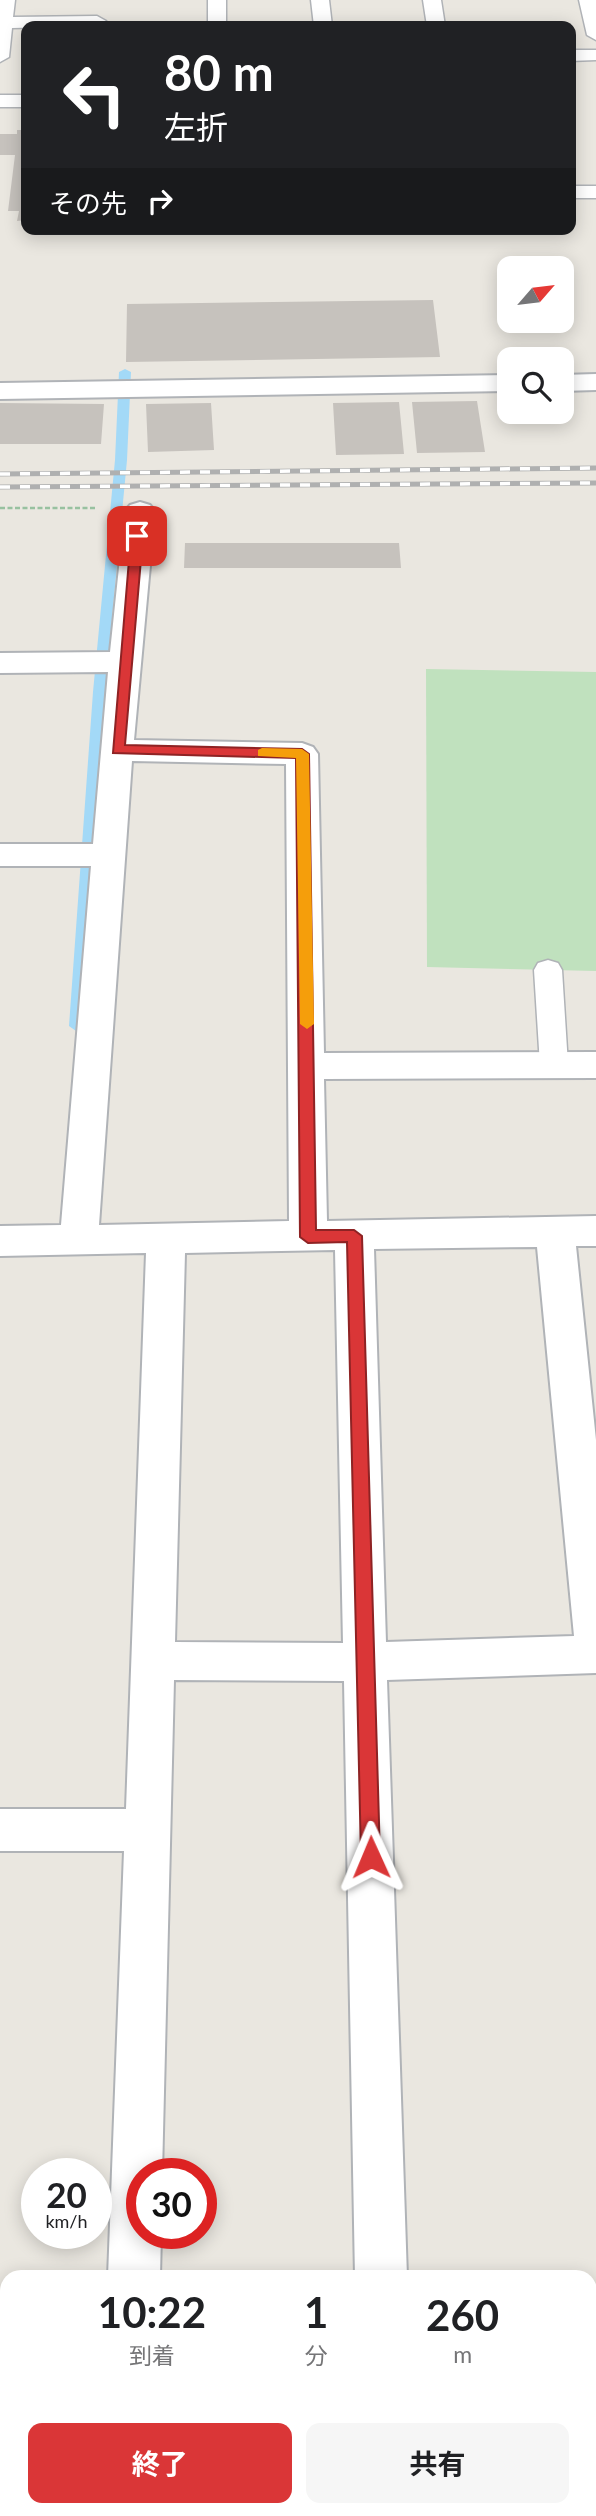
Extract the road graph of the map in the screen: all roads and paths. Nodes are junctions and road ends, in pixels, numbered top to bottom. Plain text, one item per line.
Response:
1 (6, 0) edge
2 (98, 0) edge
3 (217, 0) edge
4 (320, 0) edge
5 (432, 0) edge
6 (588, 0) edge
7 (97, 21) edge
8 (217, 21) edge
9 (322, 21) edge
10 (435, 21) edge
11 (2, 23) edge
12 (21, 23) edge
13 (596, 35) edge
14 (596, 55) edge
15 (576, 56) edge
16 (0, 57) edge
17 (0, 101) edge
18 (21, 101) edge
19 (576, 192) edge
20 (596, 192) edge
21 (596, 382) edge
22 (497, 383) edge
23 (574, 383) edge
24 (0, 391) edge
25 (0, 508) edge
26 (139, 511) joint
27 (124, 662) junction
28 (0, 663) edge
29 (118, 750) junction
30 (0, 855) edge
31 (109, 855) junction
32 (548, 970) dead end
33 (554, 1065) junction
34 (596, 1065) edge
35 (308, 1066) junction
36 (596, 1231) edge
37 (555, 1232) junction
38 (354, 1236) junction
39 (308, 1237) junction
40 (166, 1238) junction
41 (79, 1240) junction
42 (0, 1241) edge
43 (596, 1645) edge
44 (596, 1654) edge
45 (153, 1661) junction
46 (366, 1662) junction
47 (0, 1830) edge
48 (148, 1830) junction
49 (135, 2270) edge
50 (381, 2270) edge

1 - 11 lane
2 - 7 lane
3 - 8 lane
4 - 9 lane
5 - 10 lane
6 - 13 lane
11 - 12 lane
11 - 16 lane
14 - 15 lane
17 - 18 lane
19 - 20 lane
21 - 23 street
22 - 24 street
25 - 26 path
26 - 27 street
27 - 28 street
27 - 29 street
29 - 31 street
29 - 35 street
30 - 31 street
31 - 41 street
32 - 33 lane
33 - 34 street
33 - 35 street
35 - 39 street
36 - 37 street
37 - 38 street
37 - 43 street
38 - 39 street
38 - 46 street
39 - 40 street
40 - 41 street
40 - 45 street
41 - 42 street
44 - 46 street
45 - 46 street
45 - 48 street
46 - 50 street
47 - 48 street
48 - 49 street

